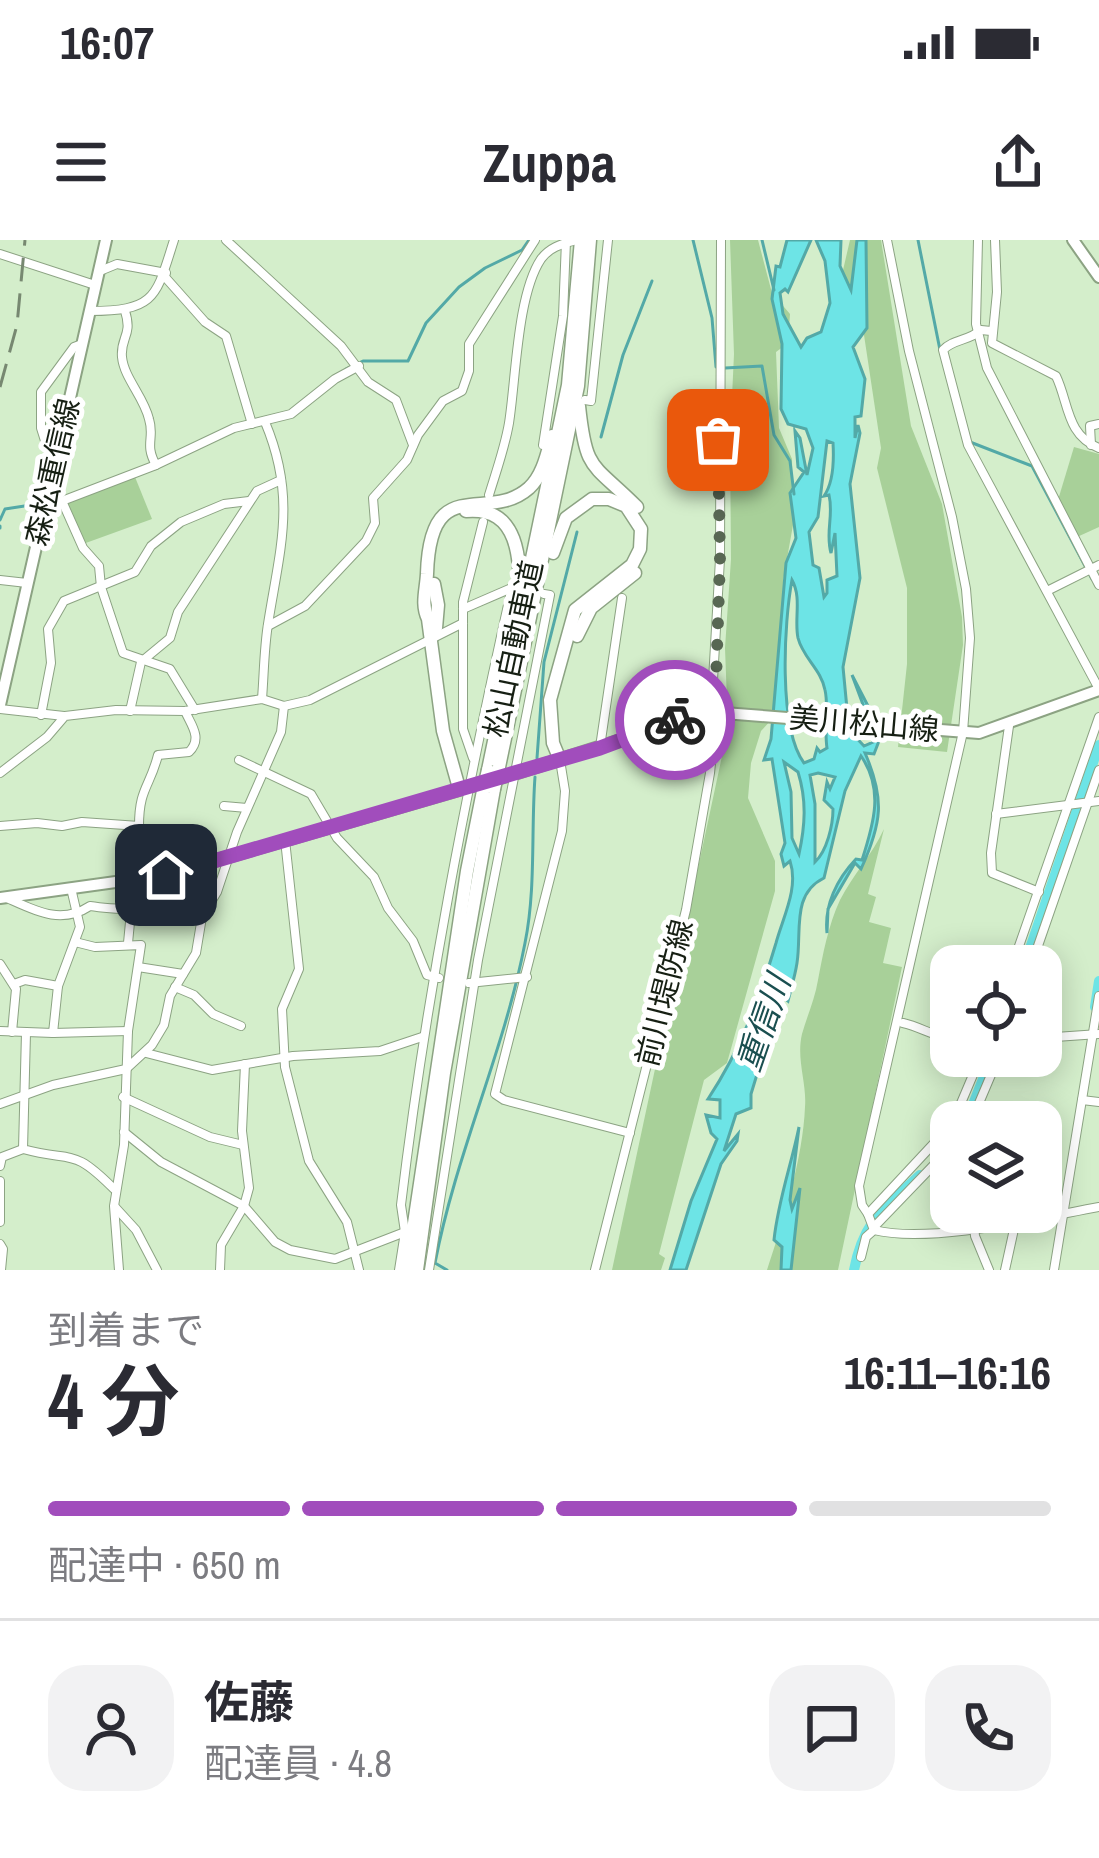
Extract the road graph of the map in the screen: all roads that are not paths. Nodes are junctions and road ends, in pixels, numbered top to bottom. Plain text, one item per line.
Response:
1 (106, 240) edge
2 (174, 240) edge
3 (226, 240) edge
4 (536, 240) edge
5 (590, 240) edge
6 (608, 240) edge
7 (721, 240) edge
8 (887, 240) edge
9 (978, 240) edge
10 (993, 240) edge
11 (1073, 240) edge
12 (571, 241) edge
13 (0, 254) edge
14 (166, 275) junction
15 (1099, 277) edge
16 (97, 278) junction
17 (89, 311) junction
18 (125, 311) junction
19 (992, 331) junction
20 (978, 332) junction
21 (82, 344) junction
22 (359, 366) junction
23 (564, 390) junction
24 (585, 400) dead end
25 (265, 422) junction
26 (252, 424) junction
27 (1099, 424) edge
28 (543, 445) dead end
29 (413, 446) junction
30 (1095, 446) edge
31 (156, 465) junction
32 (54, 467) junction
33 (983, 473) junction
34 (969, 479) dead end
35 (281, 480) junction
36 (489, 495) dead end
37 (47, 497) junction
38 (62, 501) junction
39 (250, 501) junction
40 (483, 522) dead end
41 (1095, 567) edge
42 (0, 580) edge
43 (27, 583) junction
44 (1099, 585) edge
45 (101, 587) junction
46 (1047, 591) junction
47 (544, 594) dead end
48 (622, 598) dead end
49 (463, 609) junction
50 (463, 623) junction
51 (519, 625) junction
52 (268, 626) junction
53 (434, 637) junction
54 (0, 638) edge
55 (15, 639) junction
56 (524, 650) junction
57 (141, 662) junction
58 (1099, 690) edge
59 (262, 699) junction
60 (284, 706) junction
61 (0, 707) edge
62 (130, 711) junction
63 (190, 711) junction
64 (720, 712) junction
65 (40, 715) junction
66 (65, 716) junction
67 (1099, 717) edge
68 (1009, 725) junction
69 (960, 732) junction
70 (600, 748) junction
71 (239, 760) dead end
72 (473, 760) junction
73 (560, 760) junction
74 (3, 768) edge
75 (1099, 770) edge
76 (499, 771) junction
77 (262, 773) junction
78 (464, 787) junction
79 (1091, 802) edge
80 (1071, 804) junction
81 (224, 806) dead end
82 (247, 808) junction
83 (996, 814) junction
84 (0, 826) edge
85 (332, 826) junction
86 (285, 840) junction
87 (230, 856) junction
88 (71, 888) junction
89 (1039, 892) junction
90 (3, 898) edge
91 (130, 912) junction
92 (77, 914) junction
93 (202, 917) junction
94 (75, 942) junction
95 (128, 943) junction
96 (1020, 945) edge
97 (1039, 945) edge
98 (0, 964) edge
99 (138, 967) junction
100 (183, 974) junction
101 (520, 977) junction
102 (436, 978) junction
103 (472, 983) junction
104 (14, 984) junction
105 (58, 986) junction
106 (175, 987) junction
107 (1099, 996) edge
108 (903, 1023) dead end
109 (241, 1026) dead end
110 (0, 1031) edge
111 (128, 1031) junction
112 (12, 1032) junction
113 (26, 1033) junction
114 (53, 1033) junction
115 (930, 1033) edge
116 (1096, 1034) edge
117 (423, 1036) junction
118 (1062, 1036) edge
119 (146, 1053) junction
120 (284, 1058) junction
121 (245, 1064) junction
122 (126, 1069) junction
123 (123, 1097) junction
124 (22, 1098) junction
125 (1082, 1100) junction
126 (1099, 1102) edge
127 (0, 1104) edge
128 (124, 1132) junction
129 (631, 1133) junction
130 (243, 1145) junction
131 (23, 1149) junction
132 (930, 1151) edge
133 (1, 1160) edge
134 (930, 1167) edge
135 (0, 1180) edge
136 (116, 1190) junction
137 (114, 1206) junction
138 (244, 1206) junction
139 (1099, 1207) edge
140 (1064, 1213) junction
141 (0, 1222) edge
142 (872, 1223) junction
143 (413, 1229) junction
144 (930, 1231) edge
145 (976, 1233) edge
146 (1013, 1233) edge
147 (0, 1244) edge
148 (353, 1253) junction
149 (861, 1257) dead end
150 (1, 1270) edge
151 (119, 1270) edge
152 (157, 1270) edge
153 (220, 1270) edge
154 (359, 1270) edge
155 (403, 1270) edge
156 (417, 1270) edge
157 (429, 1270) edge
158 (595, 1270) edge
159 (988, 1270) edge
160 (1005, 1270) edge
161 (1054, 1270) edge

1 - 16 main road, 森松重信線
2 - 14 street
3 - 22 street
4 - 29 street
5 - 23 highway, 松山自動車道
6 - 24 street
7 - 64 street, 前川堤防線
8 - 69 street
9 - 20 street
10 - 19 street
11 - 15 main road
12 - 23 highway, 松山自動車道
12 - 36 street
13 - 16 street
14 - 16 street
14 - 18 street
14 - 26 street
16 - 17 main road, 森松重信線
17 - 18 street
17 - 21 main road, 森松重信線
18 - 31 street
19 - 20 street
19 - 30 street
20 - 33 street
20 - 41 street
21 - 32 main road, 森松重信線
21 - 32 street
22 - 25 street
22 - 29 street
23 - 28 street
23 - 51 highway, 松山自動車道
23 - 53 highway
23 - 56 highway, 松山自動車道
23 - 73 highway
25 - 26 street
25 - 35 street
26 - 31 street
27 - 30 street
29 - 52 street
31 - 38 street
32 - 37 main road, 森松重信線
33 - 34 street
33 - 46 street
35 - 39 street
35 - 52 street
37 - 38 street
37 - 43 main road, 森松重信線
38 - 45 street
39 - 45 street
39 - 57 street
40 - 49 street
41 - 44 street
41 - 46 street
42 - 43 street
43 - 55 main road, 森松重信線
45 - 57 street
45 - 65 street
46 - 58 street
47 - 76 street
48 - 70 street
49 - 50 street
49 - 72 street
50 - 53 street
50 - 72 street
51 - 53 highway
51 - 76 highway, 松山自動車道
52 - 59 street
53 - 60 street
53 - 78 highway
54 - 55 street
55 - 61 main road, 森松重信線
56 - 73 highway
56 - 76 highway, 松山自動車道
57 - 62 street
57 - 63 street
58 - 68 main road, 美川松山線
59 - 60 street
59 - 63 street
60 - 77 street
61 - 65 street
62 - 63 street
62 - 66 street
63 - 84 street
64 - 69 main road, 美川松山線
64 - 70 main road, 美川松山線
64 - 129 street, 前川堤防線
65 - 66 street
66 - 74 street
67 - 80 street
68 - 69 main road, 美川松山線
68 - 83 street
69 - 142 street
70 - 73 main road, 美川松山線
71 - 77 street
72 - 78 street
73 - 76 main road, 美川松山線
73 - 101 street
75 - 79 street
76 - 78 main road, 美川松山線
76 - 103 street
76 - 143 highway, 松山自動車道, bridge
77 - 82 street
77 - 85 street
78 - 85 main road, 美川松山線
78 - 102 street
79 - 80 street
79 - 97 street
80 - 83 street
80 - 89 street
81 - 82 street
82 - 87 street
83 - 89 street
85 - 86 main road, 美川松山線
85 - 102 street
86 - 87 main road, 美川松山線
86 - 120 street
87 - 88 main road, 美川松山線
87 - 93 street
88 - 90 main road, 美川松山線
88 - 92 street
89 - 96 street
90 - 92 street
91 - 92 street
91 - 93 street
91 - 95 street
92 - 94 street
93 - 100 street
94 - 95 street
94 - 105 street
95 - 99 street
98 - 104 street
99 - 100 street
99 - 111 street
100 - 106 street
101 - 103 street
101 - 129 street
102 - 117 street
103 - 157 street
104 - 105 street
104 - 112 street
105 - 114 street
106 - 109 street
106 - 119 street
107 - 116 street
108 - 115 street
110 - 112 street
111 - 114 street
111 - 122 street
112 - 113 street
113 - 114 street
113 - 124 street
116 - 118 street
116 - 125 street
117 - 120 street
117 - 143 street
119 - 121 street
119 - 122 street
120 - 121 street
120 - 148 street
121 - 130 street
122 - 123 street
122 - 124 street
123 - 128 street
123 - 130 street
124 - 127 street
124 - 131 street
125 - 126 street
125 - 140 street
128 - 136 street
128 - 138 street
129 - 158 street, 前川堤防線
130 - 138 street
131 - 133 street
131 - 136 street
132 - 142 street
134 - 142 street
135 - 141 street
136 - 137 street
137 - 151 street
137 - 152 street
138 - 148 street
138 - 153 street
139 - 140 street
140 - 161 street
142 - 144 street
142 - 149 street
143 - 148 street
143 - 155 highway, 松山自動車道
143 - 156 highway, 松山自動車道
145 - 159 street
146 - 160 street
147 - 150 street
148 - 154 street

